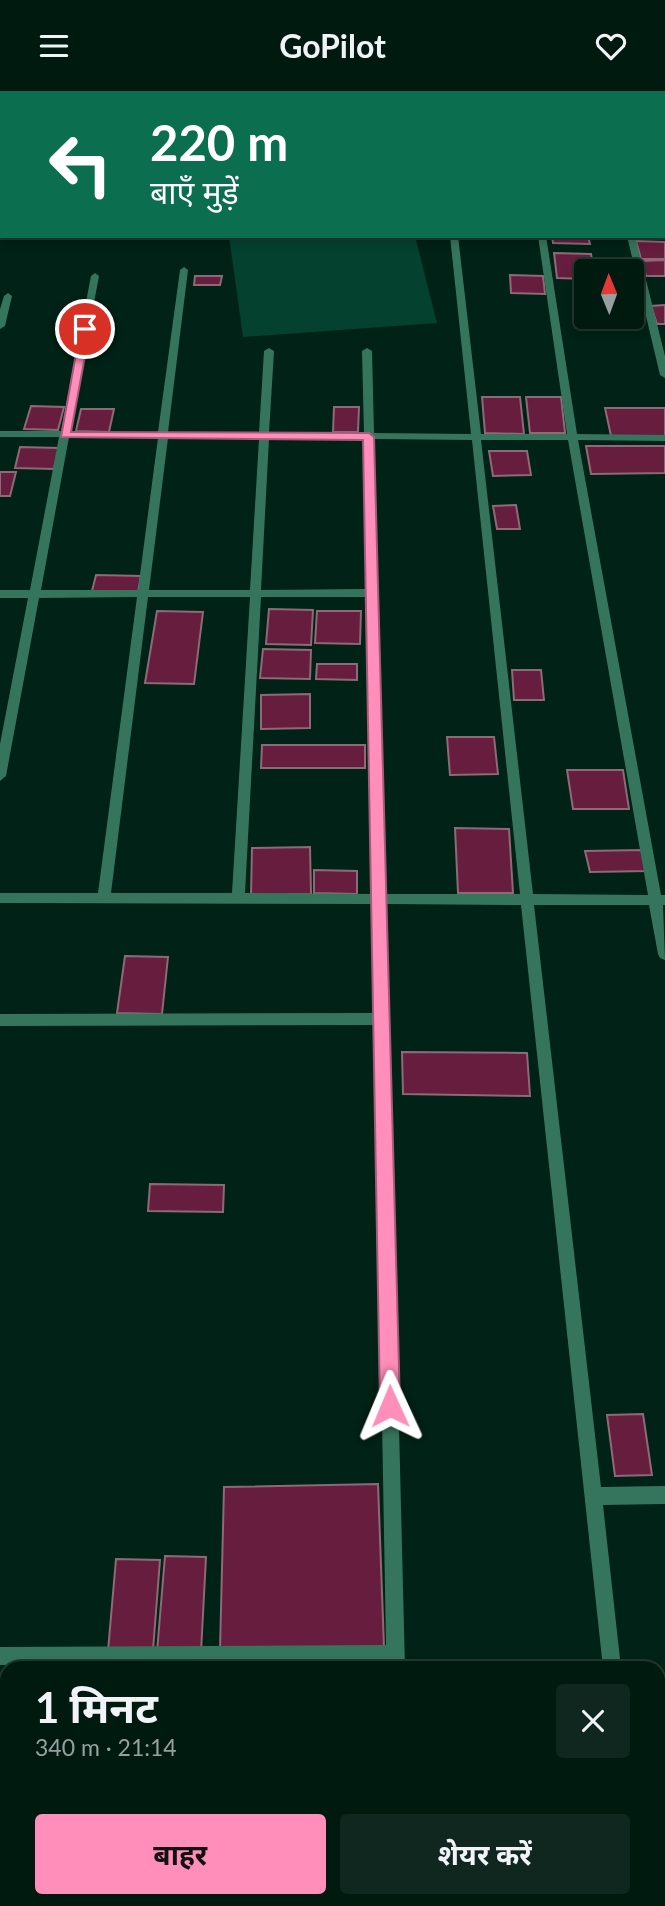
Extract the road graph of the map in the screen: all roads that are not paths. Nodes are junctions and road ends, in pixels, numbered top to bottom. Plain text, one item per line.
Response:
1 (454, 238) edge
2 (542, 238) edge
3 (631, 238) edge
4 (184, 270) dead end
5 (94, 275) dead end
6 (8, 296) dead end
7 (0, 326) edge
8 (269, 351) dead end
9 (367, 351) dead end
10 (665, 375) edge
11 (0, 434) edge
12 (65, 435) junction
13 (164, 435) junction
14 (264, 436) junction
15 (369, 437) junction
16 (477, 437) junction
17 (573, 438) junction
18 (665, 438) edge
19 (255, 593) junction
20 (372, 593) junction
21 (0, 594) edge
22 (36, 594) junction
23 (144, 594) junction
24 (0, 776) edge
25 (0, 898) edge
26 (104, 899) junction
27 (238, 899) junction
28 (379, 899) junction
29 (526, 900) junction
30 (659, 900) edge
31 (665, 954) edge
32 (0, 1020) edge
33 (382, 1020) junction
34 (665, 1495) edge
35 (594, 1496) junction
36 (0, 1656) edge
37 (396, 1661) edge
38 (611, 1661) edge

1 - 16 street
2 - 17 street
3 - 10 street
4 - 13 street
5 - 12 street
6 - 7 street
8 - 14 street
9 - 15 street
11 - 12 street
12 - 13 street
12 - 22 street
13 - 14 street
13 - 23 street
14 - 15 street
14 - 19 street
15 - 16 street
15 - 20 street
16 - 17 street
16 - 29 street
17 - 18 street
17 - 30 street
19 - 20 street
19 - 23 street
19 - 27 street
20 - 28 street
21 - 22 street
22 - 23 street
22 - 24 street
23 - 26 street
25 - 26 street
26 - 27 street
27 - 28 street
28 - 29 street
28 - 33 street
29 - 30 street
29 - 35 street
30 - 31 street
32 - 33 street
33 - 37 street
34 - 35 street
35 - 38 street
36 - 37 street

